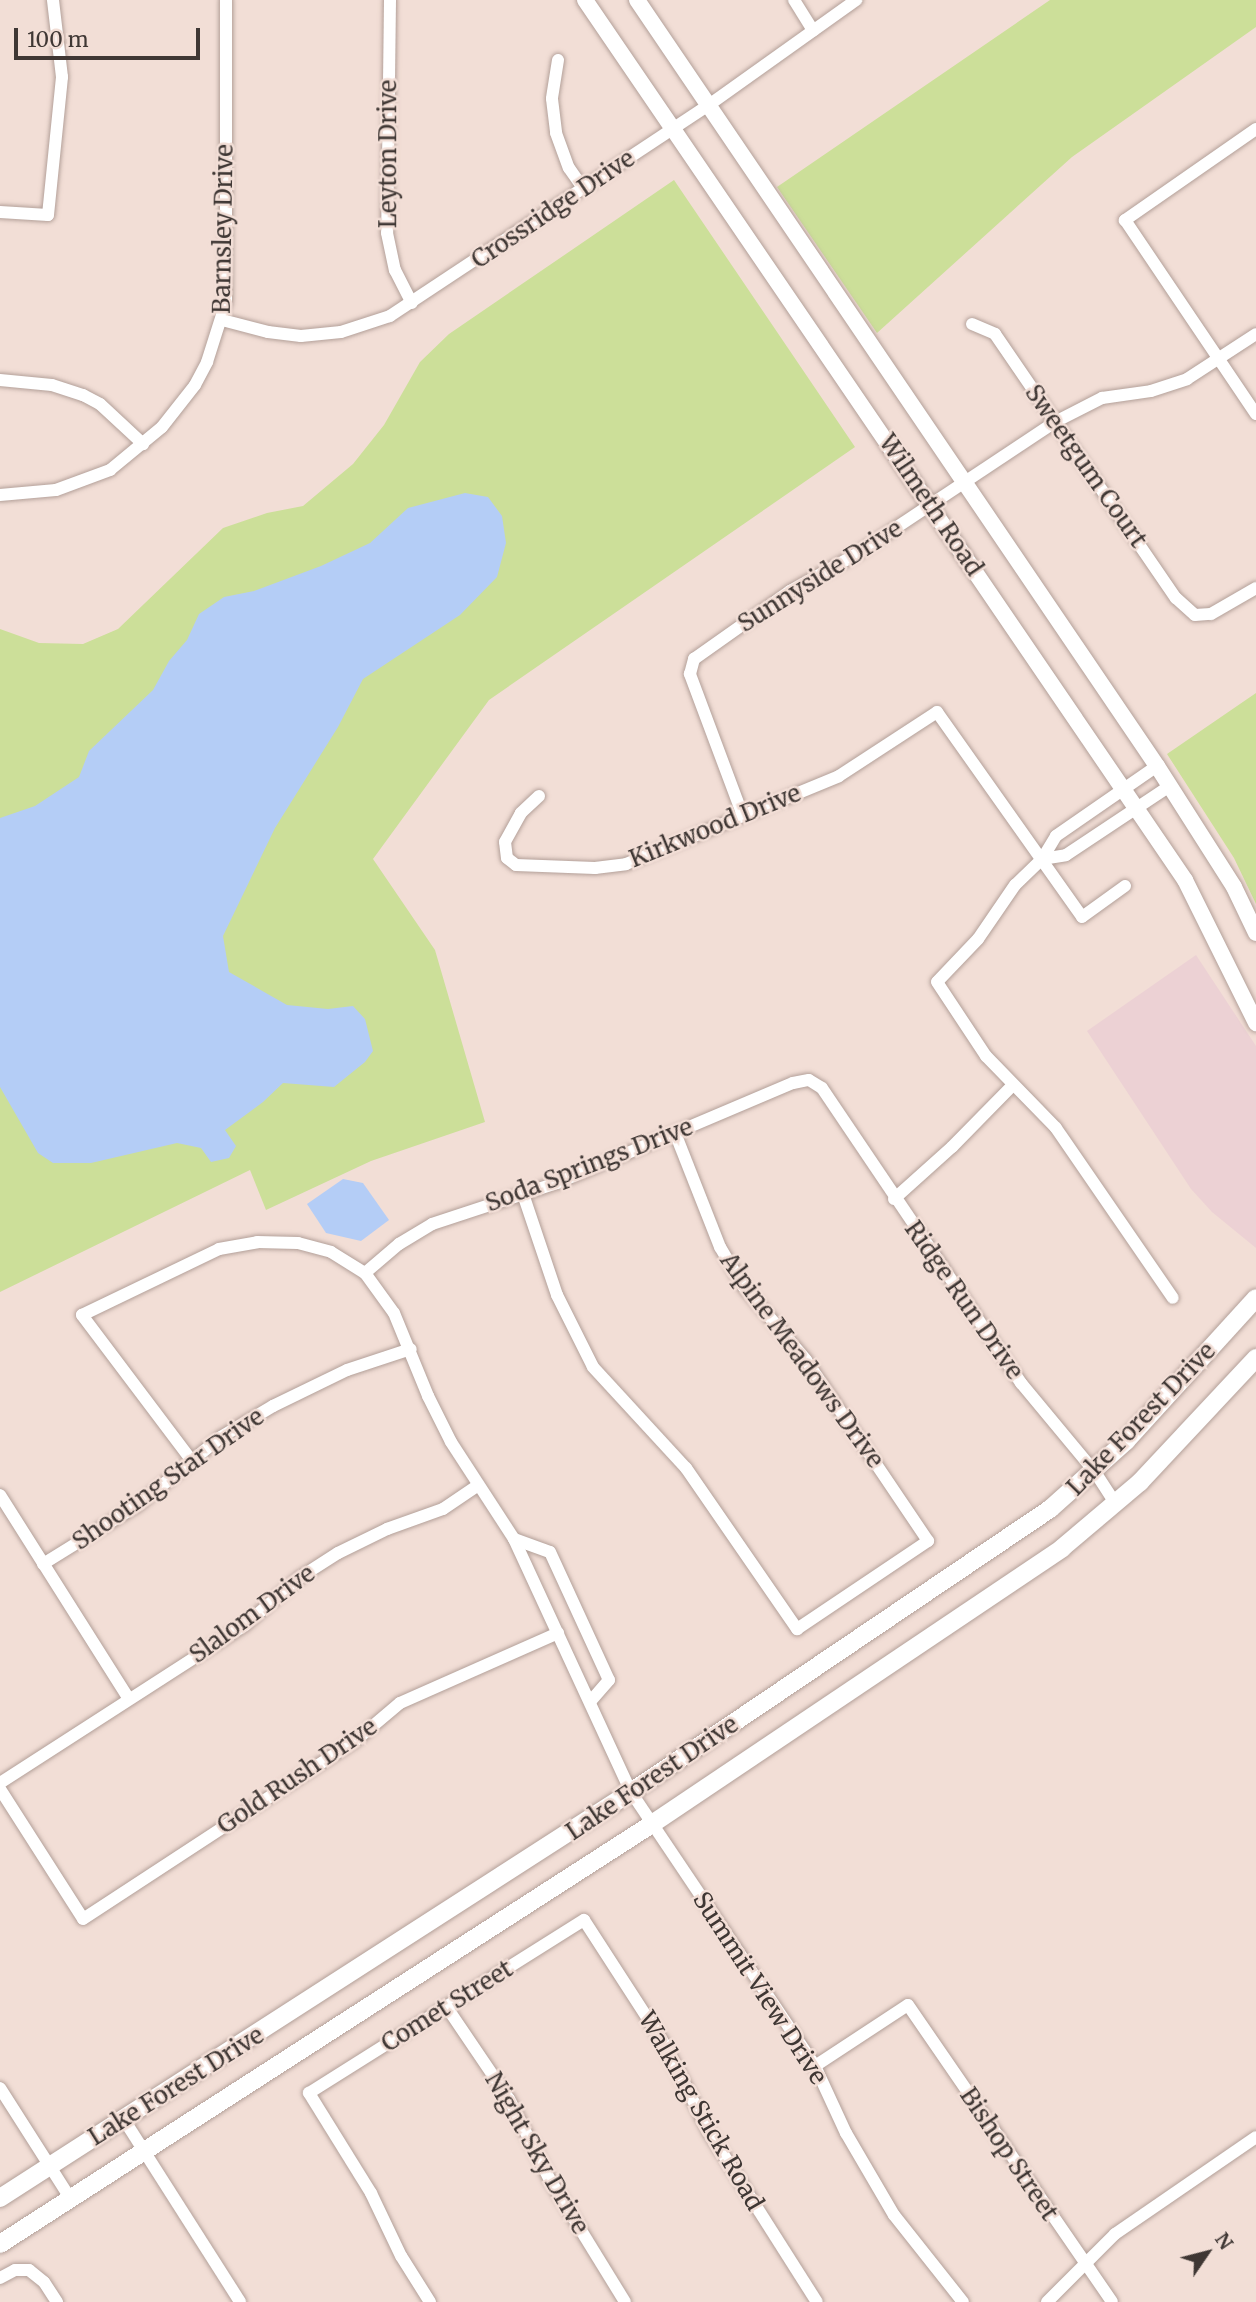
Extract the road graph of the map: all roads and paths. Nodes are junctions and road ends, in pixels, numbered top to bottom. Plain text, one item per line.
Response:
1 (53, 0) edge
2 (226, 0) edge
3 (390, 0) edge
4 (585, 0) edge
5 (637, 0) edge
6 (794, 0) edge
7 (856, 0) edge
8 (813, 30) junction
9 (558, 60) dead end
10 (709, 105) junction
11 (674, 129) junction
12 (1256, 129) edge
13 (583, 188) junction
14 (0, 212) edge
15 (412, 303) junction
16 (222, 320) junction
17 (972, 324) dead end
18 (1256, 334) edge
19 (1219, 360) junction
20 (0, 380) edge
21 (1256, 414) edge
22 (1055, 422) junction
23 (143, 443) junction
24 (966, 483) junction
25 (0, 495) edge
26 (931, 505) junction
27 (1256, 588) edge
28 (1157, 766) junction
29 (1170, 786) junction
30 (1124, 789) junction
31 (539, 796) dead end
32 (1136, 808) junction
33 (743, 816) junction
34 (1042, 859) junction
35 (1125, 886) dead end
36 (1256, 933) edge
37 (1256, 1023) edge
38 (1012, 1086) junction
39 (822, 1088) joint
40 (675, 1133) junction
41 (523, 1194) junction
42 (894, 1199) junction
43 (366, 1273) junction
44 (1173, 1298) dead end
45 (1256, 1298) edge
46 (411, 1349) junction
47 (1256, 1358) edge
48 (192, 1461) junction
49 (1095, 1472) junction
50 (477, 1486) junction
51 (0, 1495) edge
52 (1116, 1504) junction
53 (514, 1539) junction
54 (43, 1564) junction
55 (558, 1633) junction
56 (129, 1699) junction
57 (590, 1702) junction
58 (0, 1783) edge
59 (0, 1788) edge
60 (631, 1792) junction
61 (652, 1824) junction
62 (584, 1920) joint
63 (446, 2006) junction
64 (815, 2066) junction
65 (0, 2088) edge
66 (123, 2118) junction
67 (1255, 2139) edge
68 (143, 2151) junction
69 (50, 2166) junction
70 (0, 2198) edge
71 (70, 2198) junction
72 (0, 2244) edge
73 (1083, 2263) junction
74 (0, 2278) edge
75 (960, 2301) edge
76 (57, 2302) edge
77 (240, 2302) edge
78 (430, 2302) edge
79 (625, 2302) edge
80 (817, 2302) edge
81 (1047, 2302) edge
82 (1112, 2302) edge

1 - 14 street
2 - 16 street, Barnsley Drive
3 - 15 street, Leyton Drive
4 - 11 street, Wilmeth Road
5 - 10 street, Wilmeth Road
6 - 8 street
7 - 8 street, Crossridge Drive
8 - 10 street, Crossridge Drive
9 - 13 street
10 - 11 street, Crossridge Drive
10 - 24 street, Wilmeth Road
11 - 13 street, Crossridge Drive
11 - 26 street, Wilmeth Road
12 - 19 street
13 - 15 street, Crossridge Drive
15 - 16 street, Crossridge Drive
16 - 23 street, Barnsley Drive
17 - 22 street, Sweetgum Court
18 - 19 street, Sunnyside Drive
19 - 21 street
19 - 22 street, Sunnyside Drive
20 - 23 street
22 - 24 street, Sunnyside Drive
22 - 27 street, Sweetgum Court
23 - 25 street, Barnsley Drive
24 - 26 street, Sunnyside Drive
24 - 28 street, Wilmeth Road
26 - 30 street, Wilmeth Road
26 - 33 street, Sunnyside Drive
28 - 29 street, Wilmeth Road
28 - 30 street
29 - 32 street
29 - 36 street, Wilmeth Road
30 - 32 street, Wilmeth Road
30 - 34 street
31 - 33 street, Kirkwood Drive
32 - 34 street
32 - 37 street, Wilmeth Road
33 - 34 street, Kirkwood Drive
34 - 35 street
34 - 38 street
38 - 42 street
38 - 44 street
39 - 40 street, Soda Springs Drive
39 - 42 street, Ridge Run Drive
40 - 41 street, Soda Springs Drive
40 - 41 street, Alpine Meadows Drive
41 - 43 street, Soda Springs Drive
42 - 49 street, Ridge Run Drive
43 - 46 street, Summit View Drive
43 - 48 street, Summit View Drive
45 - 49 main road, Lake Forest Drive
46 - 48 street, Shooting Star Drive
46 - 50 street, Summit View Drive
47 - 52 main road, Lake Forest Drive
48 - 54 street, Shooting Star Drive
49 - 52 street, Ridge Run Drive
49 - 60 main road, Lake Forest Drive
50 - 53 street, Summit View Drive
50 - 56 street, Slalom Drive
51 - 54 street
52 - 61 main road, Lake Forest Drive
53 - 55 street, Summit View Drive
53 - 57 street
54 - 56 street
55 - 57 street, Summit View Drive
55 - 59 street, Gold Rush Drive
56 - 58 street, Slalom Drive
57 - 60 street, Summit View Drive
60 - 61 street, Summit View Drive
60 - 66 main road, Lake Forest Drive
61 - 64 street, Summit View Drive
61 - 68 main road, Lake Forest Drive
62 - 63 street, Comet Street
62 - 80 street, Walking Stick Road
63 - 78 street, Comet Street
63 - 79 street, Night Sky Drive
64 - 73 street, Bishop Street
64 - 75 street, Summit View Drive
65 - 69 street
66 - 68 street
66 - 69 main road, Lake Forest Drive
67 - 73 street
68 - 71 main road, Lake Forest Drive
68 - 77 street
69 - 70 main road, Lake Forest Drive
69 - 71 street
71 - 72 main road, Lake Forest Drive
73 - 81 street
73 - 82 street, Bishop Street
74 - 76 street

